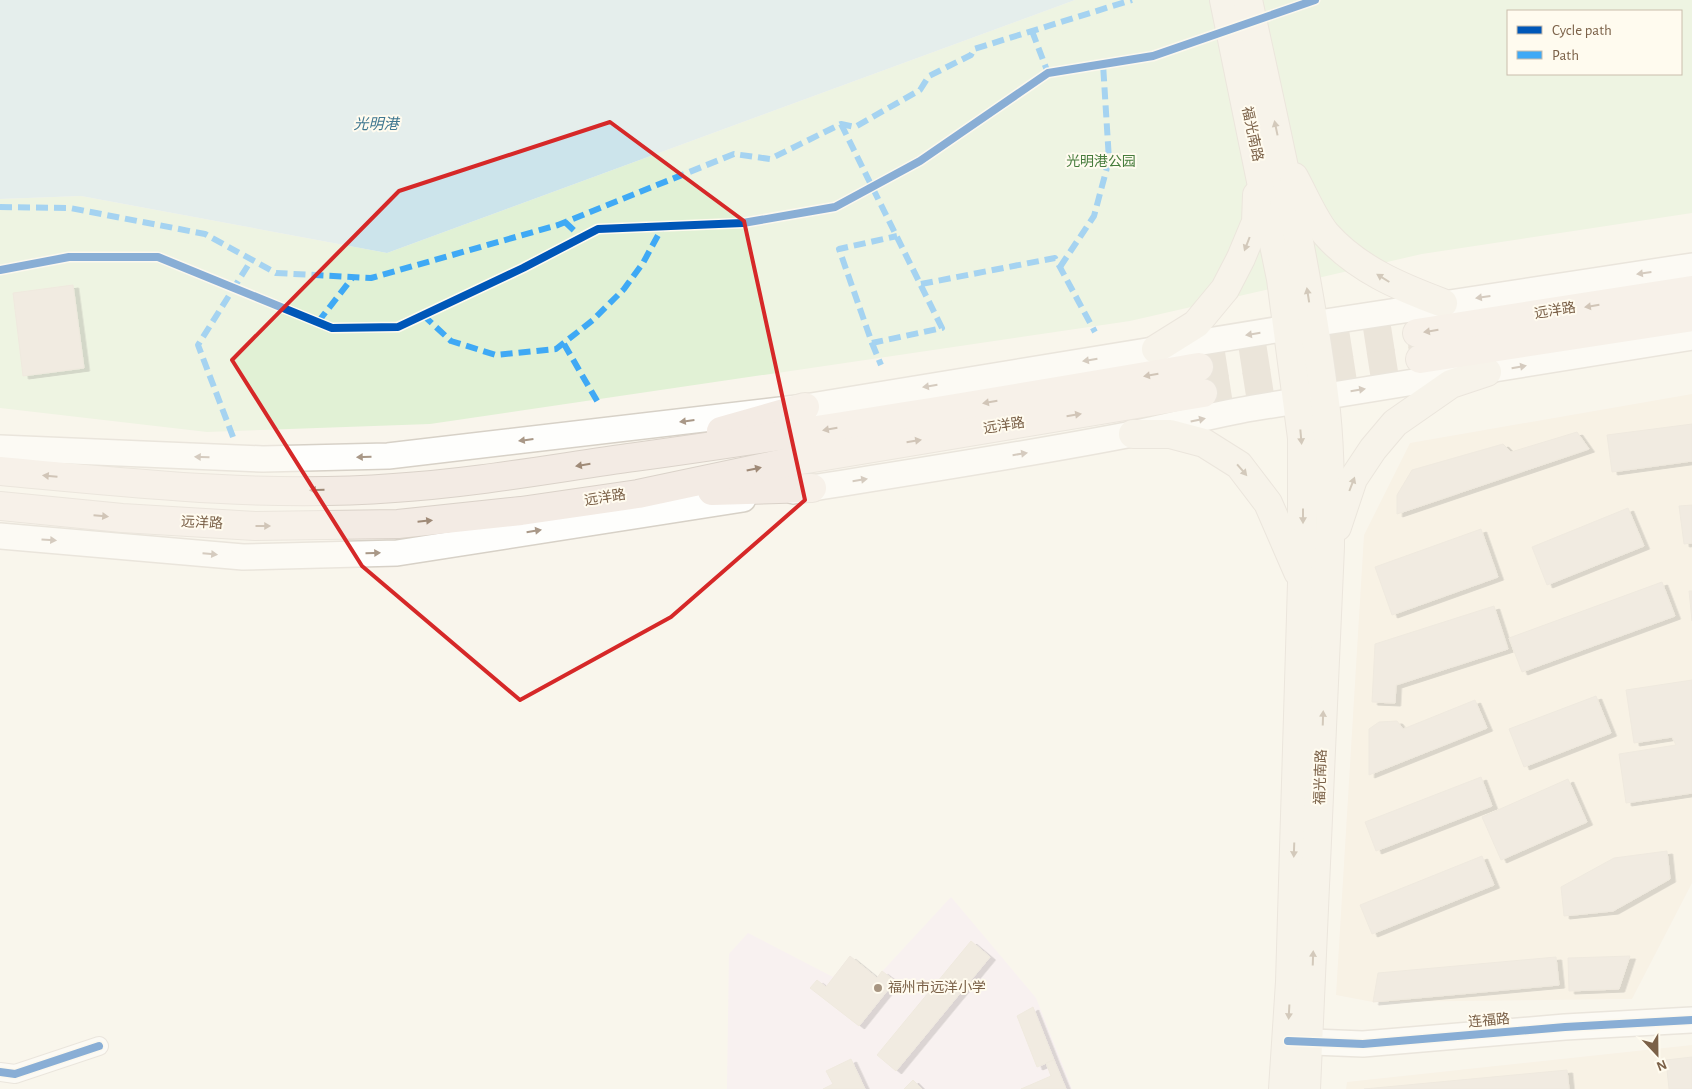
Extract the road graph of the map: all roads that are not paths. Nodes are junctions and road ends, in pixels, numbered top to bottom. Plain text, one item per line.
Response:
1 (1224, 0) edge
2 (1248, 0) edge
3 (1247, 51) junction
4 (1270, 158) junction
5 (1692, 266) edge
6 (1692, 290) edge
7 (1443, 303) junction
8 (1692, 317) edge
9 (1300, 326) junction
10 (1692, 337) edge
11 (1156, 349) junction
12 (1487, 372) junction
13 (1324, 396) junction
14 (1297, 401) junction
15 (805, 407) junction
16 (1134, 434) junction
17 (0, 448) edge
18 (631, 457) junction
19 (1316, 466) junction
20 (0, 471) edge
21 (812, 488) junction
22 (638, 494) junction
23 (0, 506) edge
24 (0, 536) edge
25 (1330, 547) junction
26 (1302, 583) junction
27 (1692, 1020) edge
28 (1299, 1041) junction
29 (99, 1046) dead end
30 (0, 1072) edge
31 (1283, 1089) edge
32 (1306, 1089) edge

1 - 3 main road, 福光南路
2 - 3 main road, 福光南路
3 - 4 main road, 福光南路
7 -> 4 main road
4 - 9 main road, 福光南路
4 -> 11 main road
5 -> 7 main road
6 -> 8 highway, 远洋路
7 - 9 main road
9 -> 11 main road
9 - 13 main road
9 - 14 main road
12 -> 10 main road
11 -> 15 main road
13 -> 12 main road
25 -> 12 main road
13 - 14 main road
13 - 19 main road
16 -> 14 main road
14 -> 19 main road
15 -> 17 main road
15 - 18 highway
21 -> 16 main road
16 -> 26 main road
18 -> 20 highway, 远洋路
22 -> 18 highway, 远洋路
19 - 25 main road, 福光南路
19 -> 26 main road, 福光南路
21 - 22 highway
24 -> 21 main road
23 -> 22 highway, 远洋路
28 -> 25 main road, 福光南路
26 -> 28 main road, 福光南路
27 - 28 main road, 连福路
28 - 31 main road, 福光南路
28 - 32 main road, 福光南路
29 - 30 street

